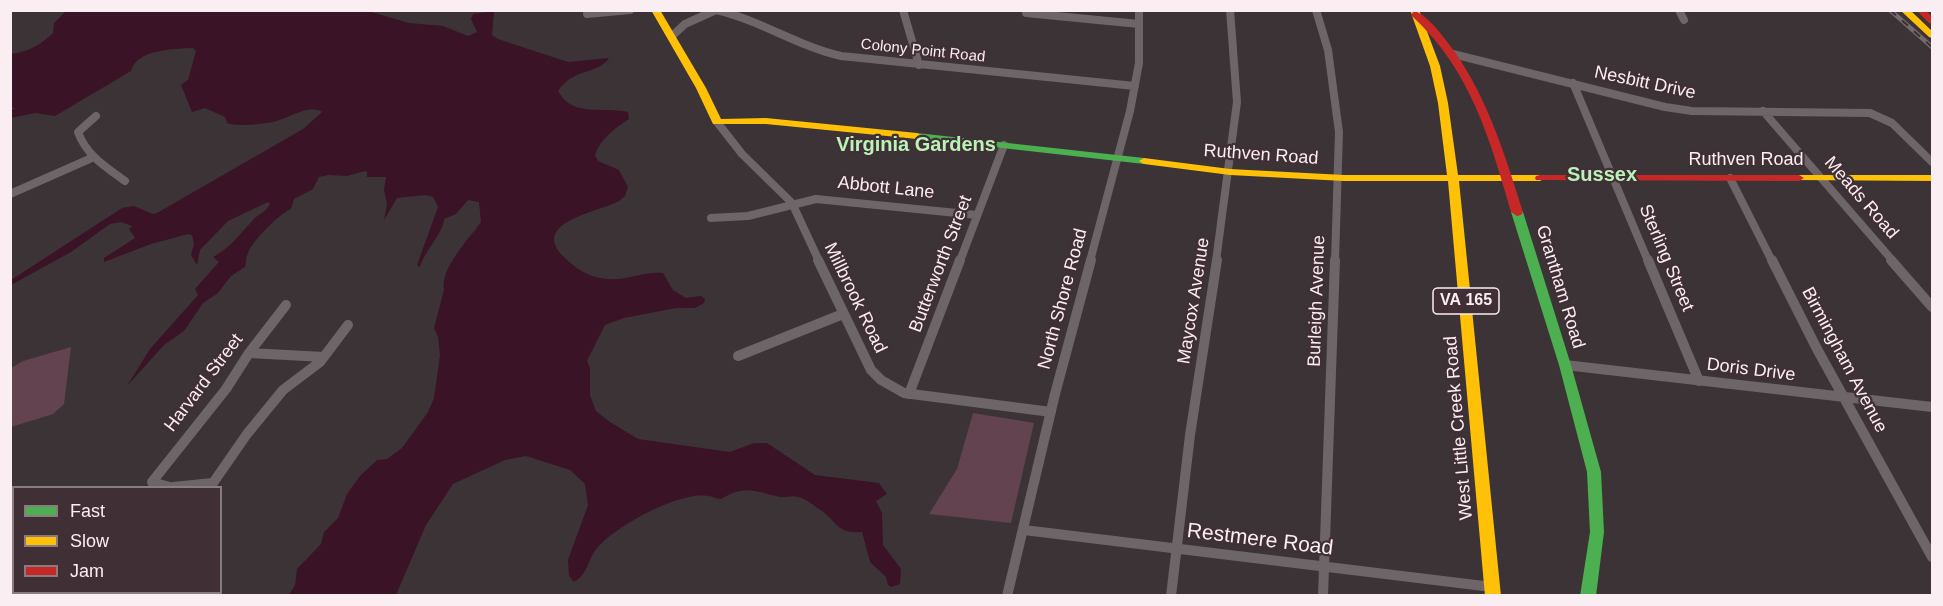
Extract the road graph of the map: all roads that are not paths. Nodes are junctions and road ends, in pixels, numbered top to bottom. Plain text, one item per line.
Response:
1 (630, 10) edge
2 (655, 10) edge
3 (716, 10) edge
4 (903, 10) edge
5 (1139, 10) edge
6 (1230, 10) edge
7 (1316, 10) edge
8 (1679, 10) edge
9 (1904, 10) edge
10 (1920, 10) edge
11 (1414, 12) edge
12 (587, 14) dead end
13 (1026, 14) dead end
14 (1684, 20) dead end
15 (1932, 21) edge
16 (1139, 24) junction
17 (1932, 35) edge
18 (672, 36) junction
19 (1453, 54) junction
20 (919, 65) junction
21 (1573, 83) junction
22 (1135, 86) junction
23 (1763, 111) junction
24 (96, 116) dead end
25 (717, 122) junction
26 (1004, 145) junction
27 (94, 157) junction
28 (1117, 158) junction
29 (1932, 162) edge
30 (1230, 172) junction
31 (1337, 178) junction
32 (1453, 178) junction
33 (1507, 178) junction
34 (1614, 178) junction
35 (1730, 178) junction
36 (1821, 178) junction
37 (1932, 178) edge
38 (125, 181) dead end
39 (10, 194) edge
40 (792, 203) junction
41 (977, 215) junction
42 (711, 218) dead end
43 (286, 305) dead end
44 (1932, 307) edge
45 (843, 314) junction
46 (348, 325) dead end
47 (249, 352) junction
48 (738, 356) dead end
49 (324, 357) junction
50 (1565, 365) junction
51 (1699, 381) junction
52 (909, 394) junction
53 (1844, 397) junction
54 (1932, 406) edge
55 (1051, 412) junction
56 (215, 485) edge
57 (169, 486) edge
58 (194, 486) edge
59 (1024, 530) junction
60 (1176, 549) junction
61 (1932, 557) edge
62 (1324, 568) junction
63 (1492, 591) edge
64 (1007, 596) edge
65 (1171, 596) edge
66 (1323, 596) edge
67 (1588, 596) edge

1 - 12 street
2 - 18 street
3 - 18 street, Colony Point Road
3 - 20 street, Colony Point Road
4 - 20 street
5 - 16 street, North Shore Road
6 - 30 street, Maycox Avenue
7 - 31 street, Burleigh Avenue
8 - 14 street
9 - 17 street
10 - 15 street
11 - 19 street, Grantham Road
11 - 32 street, West Little Creek Road / VA 165
13 - 16 street
16 - 22 street, North Shore Road
18 - 25 street
19 - 21 street, Nesbitt Drive
19 - 33 street, Grantham Road
20 - 22 street, Colony Point Road
21 - 23 street, Nesbitt Drive
21 - 34 street, Sterling Street
22 - 28 street, North Shore Road
23 - 29 street, Nesbitt Drive
23 - 36 street, Meads Road
24 - 27 street
25 - 26 street, Ruthven Road
25 - 40 street, Millbrook Road
26 - 28 street, Ruthven Road
26 - 41 street, Butterworth Street
27 - 38 street
27 - 39 street
28 - 30 street, Ruthven Road
28 - 55 street, North Shore Road
30 - 31 street, Ruthven Road
30 - 60 street, Maycox Avenue
31 - 32 street, Ruthven Road
31 - 62 street, Burleigh Avenue
32 - 33 street, Ruthven Road
32 - 63 street, West Little Creek Road / VA 165
33 - 34 street, Ruthven Road
33 - 50 street, Grantham Road
34 - 35 street, Ruthven Road
34 - 51 street, Sterling Street
35 - 36 street, Ruthven Road
35 - 53 street, Birmingham Avenue
36 - 37 street, Ruthven Road
36 - 44 street, Meads Road
40 - 41 street, Abbott Lane
40 - 42 street, Abbott Lane
40 - 45 street, Millbrook Road
41 - 52 street, Butterworth Street
43 - 47 street, Harvard Street
45 - 48 street
45 - 52 street, Millbrook Road
46 - 49 street
47 - 49 street
47 - 57 street, Harvard Street
49 - 56 street
50 - 51 street, Doris Drive
50 - 67 street, Grantham Road
51 - 53 street, Doris Drive
52 - 55 street, Millbrook Road
53 - 54 street, Doris Drive
53 - 61 street, Birmingham Avenue
55 - 59 street, North Shore Road
56 - 58 street
59 - 60 street, Restmere Road
59 - 64 street, North Shore Road
60 - 62 street, Restmere Road
60 - 65 street, Maycox Avenue
62 - 63 street, Restmere Road
62 - 66 street, Burleigh Avenue

